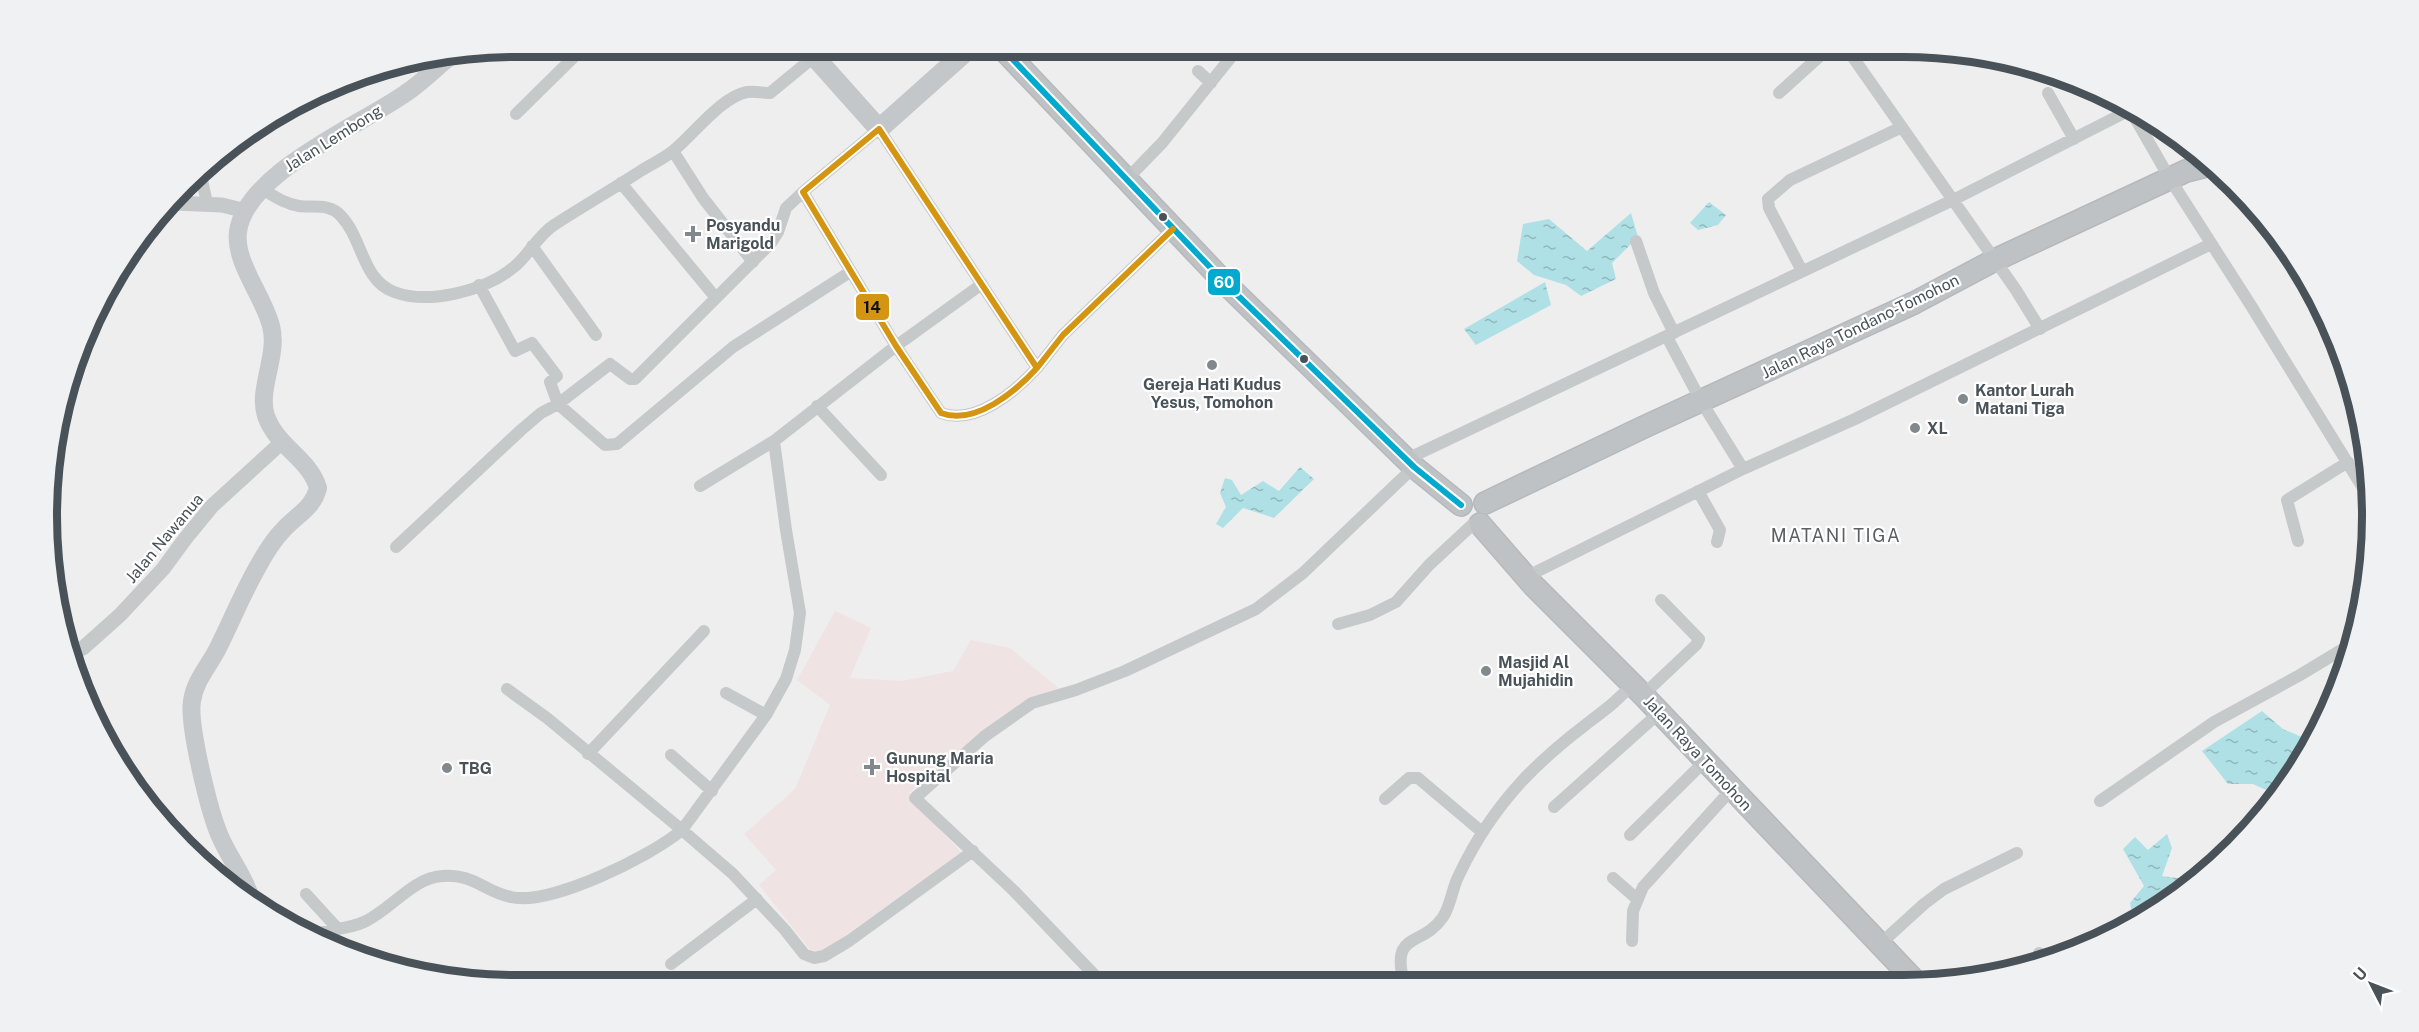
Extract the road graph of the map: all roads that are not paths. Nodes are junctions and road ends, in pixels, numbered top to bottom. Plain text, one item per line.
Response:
1 (574, 57) edge
2 (805, 57) edge
3 (814, 57) edge
4 (960, 57) edge
5 (1010, 57) edge
6 (1231, 57) edge
7 (1819, 57) edge
8 (1853, 57) edge
9 (440, 64) edge
10 (1198, 71) dead end
11 (1211, 83) junction
12 (1779, 93) dead end
13 (2048, 93) dead end
14 (2120, 111) edge
15 (516, 114) dead end
16 (2135, 119) edge
17 (1902, 127) junction
18 (879, 129) junction
19 (2074, 139) junction
20 (673, 151) junction
21 (2201, 167) edge
22 (2169, 179) junction
23 (1126, 180) junction
24 (202, 181) edge
25 (621, 183) junction
26 (262, 189) junction
27 (803, 192) junction
28 (1953, 200) junction
29 (180, 203) edge
30 (207, 203) junction
31 (246, 211) junction
32 (1173, 229) junction
33 (1636, 241) dead end
34 (2211, 244) junction
35 (532, 246) junction
36 (1995, 261) junction
37 (753, 262) junction
38 (1802, 271) junction
39 (850, 272) junction
40 (982, 284) junction
41 (478, 285) junction
42 (716, 298) junction
43 (2040, 329) junction
44 (596, 335) dead end
45 (1670, 335) junction
46 (896, 346) junction
47 (1037, 368) junction
48 (1701, 401) junction
49 (558, 404) junction
50 (817, 406) junction
51 (774, 441) junction
52 (281, 443) junction
53 (2348, 462) junction
54 (1410, 463) junction
55 (1743, 470) junction
56 (2360, 474) edge
57 (881, 475) dead end
58 (700, 486) dead end
59 (1698, 491) junction
60 (1485, 503) junction
61 (1461, 505) junction
62 (1476, 525) junction
63 (2298, 541) dead end
64 (1717, 542) dead end
65 (396, 547) dead end
66 (1526, 577) junction
67 (1661, 600) dead end
68 (1338, 624) dead end
69 (704, 631) dead end
70 (77, 650) edge
71 (2342, 650) edge
72 (507, 689) dead end
73 (1638, 690) junction
74 (726, 693) dead end
75 (1659, 713) junction
76 (766, 715) junction
77 (588, 754) junction
78 (671, 755) dead end
79 (1705, 760) junction
80 (1732, 789) junction
81 (712, 791) junction
82 (1385, 799) dead end
83 (2100, 801) dead end
84 (1554, 807) dead end
85 (682, 831) junction
86 (1482, 832) junction
87 (1630, 835) dead end
88 (973, 851) junction
89 (2016, 853) dead end
90 (1613, 878) dead end
91 (248, 889) edge
92 (306, 894) dead end
93 (757, 899) junction
94 (1637, 899) junction
95 (338, 929) junction
96 (323, 932) edge
97 (1632, 941) dead end
98 (1880, 944) junction
99 (671, 964) dead end
100 (1094, 975) edge
101 (1402, 975) edge
102 (1909, 975) edge

1 - 15 street
2 - 20 street
3 - 18 main road
4 - 18 main road
5 - 23 highway, Jalan Raya Tomohon
6 - 11 street
7 - 12 street
8 - 17 street
9 - 26 main road, Jalan Lembong
10 - 11 street
11 - 23 street
13 - 19 street
14 - 19 street
16 - 22 street
17 - 28 street
17 - 38 street
18 - 27 street
18 - 40 street
19 - 28 street
20 - 25 street
20 - 37 street
21 - 22 highway, Jalan Raya Tondano-Tomohon
22 - 34 street
22 - 36 highway, Jalan Raya Tondano-Tomohon
23 - 32 highway, Jalan Raya Tomohon
24 - 30 street
25 - 35 street
25 - 42 street
26 - 31 main road, Jalan Lembong
26 - 41 street
27 - 37 street
27 - 39 street
28 - 36 street
28 - 38 street
29 - 30 street
30 - 31 street
31 - 52 main road, Jalan Lembong
32 - 47 street
32 - 54 highway, Jalan Raya Tomohon
33 - 45 street
34 - 43 street
34 - 53 street
35 - 41 street
35 - 44 street
36 - 43 street
36 - 48 highway, Jalan Raya Tondano-Tomohon
37 - 42 street
38 - 45 street
39 - 46 street
39 - 49 street
40 - 46 street
40 - 47 street
41 - 49 street
42 - 49 street
43 - 55 street
45 - 48 street
45 - 54 street
46 - 47 street
46 - 50 street
48 - 55 street
48 - 60 highway, Jalan Raya Tondano-Tomohon
49 - 65 street
50 - 51 street
50 - 57 street
51 - 58 street
51 - 76 street
52 - 70 street, Jalan Nawanua
52 - 91 main road, Jalan Lembong
53 - 56 street
53 - 63 street
54 - 61 highway, Jalan Raya Tomohon
54 - 88 street
55 - 59 street
59 - 64 street
59 - 66 street
60 - 61 highway
60 - 62 highway
61 - 62 highway, Jalan Raya Tomohon
62 - 66 highway, Jalan Raya Tomohon
62 - 68 street
66 - 73 highway, Jalan Raya Tomohon
67 - 73 street
69 - 77 street
71 - 83 street
72 - 77 street
73 - 75 highway, Jalan Raya Tomohon
73 - 86 street
74 - 76 street
75 - 79 highway, Jalan Raya Tomohon
75 - 84 street
76 - 81 street
77 - 85 street
78 - 81 street
79 - 80 highway, Jalan Raya Tomohon
79 - 87 street
80 - 94 street
80 - 98 highway, Jalan Raya Tomohon
81 - 85 street
82 - 86 street
85 - 93 street
85 - 95 street
86 - 101 street
88 - 93 street
88 - 100 street
89 - 98 street
90 - 94 street
92 - 95 street
93 - 99 street
94 - 97 street
95 - 96 street
98 - 102 highway, Jalan Raya Tomohon

